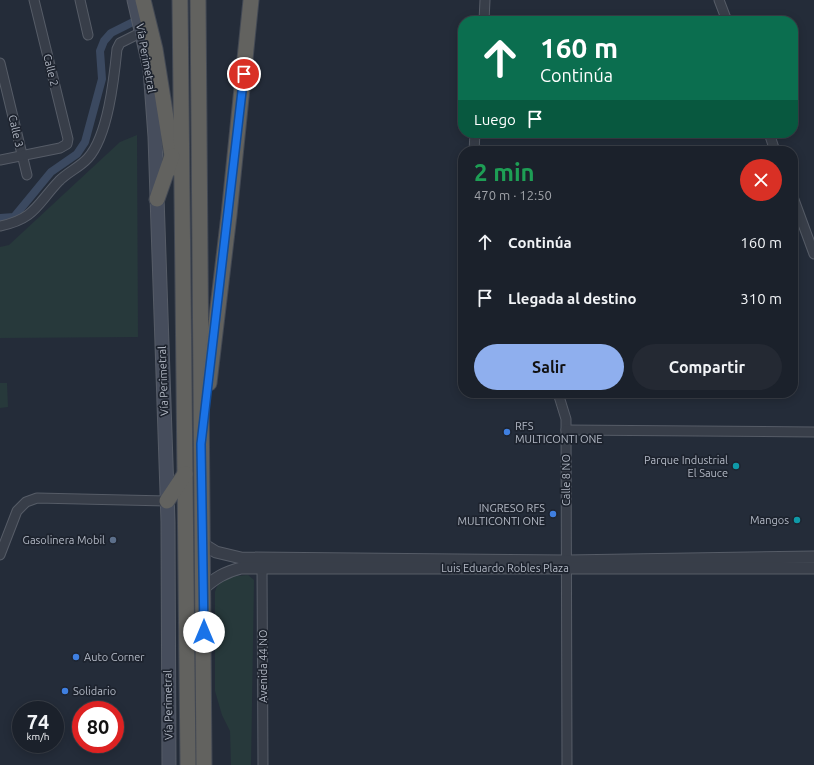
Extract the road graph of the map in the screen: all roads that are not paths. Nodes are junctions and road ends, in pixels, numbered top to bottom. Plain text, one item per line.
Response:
1 (34, 0) edge
2 (80, 0) edge
3 (134, 0) edge
4 (143, 0) edge
5 (180, 0) edge
6 (198, 0) edge
7 (251, 0) edge
8 (485, 0) edge
9 (719, 0) edge
10 (484, 16) edge
11 (724, 16) edge
12 (142, 32) junction
13 (88, 35) dead end
14 (0, 63) edge
15 (180, 131) junction
16 (21, 155) junction
17 (172, 156) junction
18 (0, 160) edge
19 (26, 174) dead end
20 (157, 199) junction
21 (798, 211) edge
22 (182, 215) junction
23 (0, 226) edge
24 (814, 254) edge
25 (559, 398) edge
26 (566, 430) junction
27 (814, 432) edge
28 (201, 444) junction
29 (185, 474) junction
30 (167, 501) junction
31 (203, 544) junction
32 (0, 555) edge
33 (814, 557) edge
34 (567, 565) junction
35 (262, 567) junction
36 (814, 568) edge
37 (203, 589) junction
38 (169, 765) edge
39 (188, 765) edge
40 (204, 765) edge
41 (263, 765) edge
42 (566, 765) edge

1 - 16 street, Calle 2
2 - 13 street
3 - 12 main road, Vía Perimetral
4 - 17 highway
5 - 15 highway, Vía Perimetral
6 - 28 highway
7 - 28 highway
8 - 10 street
9 - 11 street
12 - 20 main road, Vía Perimetral
12 - 23 street
14 - 16 street, Calle 3
15 - 17 highway
15 - 22 highway, Vía Perimetral
16 - 18 street
16 - 19 street, Calle 3
17 - 20 highway
17 - 22 highway
20 - 30 main road, Vía Perimetral
21 - 24 street
22 - 29 highway, Vía Perimetral
25 - 26 street, Calle 8 NO
26 - 27 street
26 - 34 street, Calle 8 NO
28 - 31 highway
29 - 30 highway
29 - 39 highway, Vía Perimetral
30 - 32 street
30 - 38 main road, Vía Perimetral
31 - 34 street, Luis Eduardo Robles Plaza
31 - 37 highway
33 - 34 street, Luis Eduardo Robles Plaza
34 - 35 street, Luis Eduardo Robles Plaza
34 - 36 street, Luis Eduardo Robles Plaza
34 - 42 street
35 - 37 street, Luis Eduardo Robles Plaza
35 - 41 street, Avenida 44 NO
37 - 40 highway

